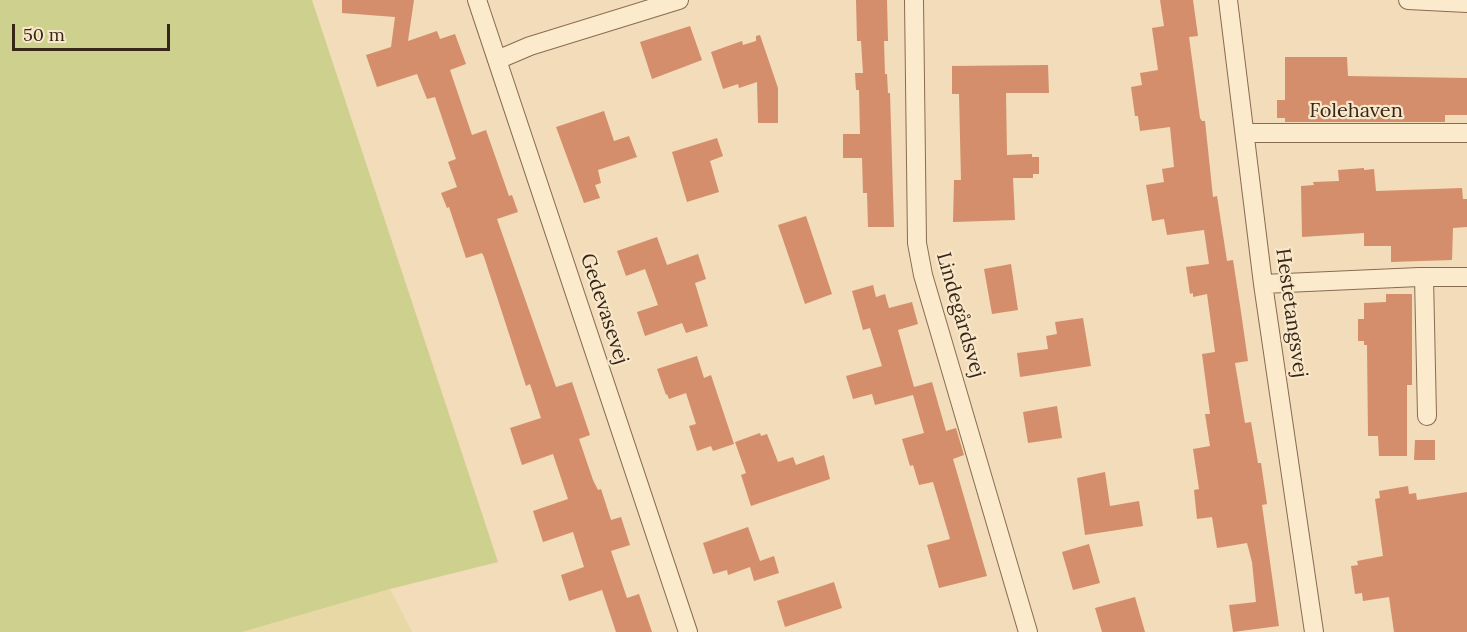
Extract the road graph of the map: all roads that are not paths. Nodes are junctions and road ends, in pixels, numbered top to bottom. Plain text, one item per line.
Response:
1 (477, 0) edge
2 (679, 0) edge
3 (914, 0) edge
4 (1228, 0) edge
5 (1408, 0) edge
6 (1467, 3) edge
7 (497, 60) junction
8 (1245, 134) junction
9 (1467, 134) edge
10 (1424, 277) junction
11 (1467, 278) edge
12 (1263, 284) junction
13 (1427, 416) dead end
14 (688, 632) edge
15 (1028, 632) edge
16 (1314, 632) edge

1 - 7 street, Gedevasevej
2 - 7 street
3 - 15 street, Lindegårdsvej
4 - 8 street, Hestetangsvej
5 - 6 street
7 - 14 street, Gedevasevej
8 - 9 street, Folehaven
8 - 12 street, Hestetangsvej
10 - 11 street
10 - 12 street
10 - 13 street
12 - 16 street, Hestetangsvej

